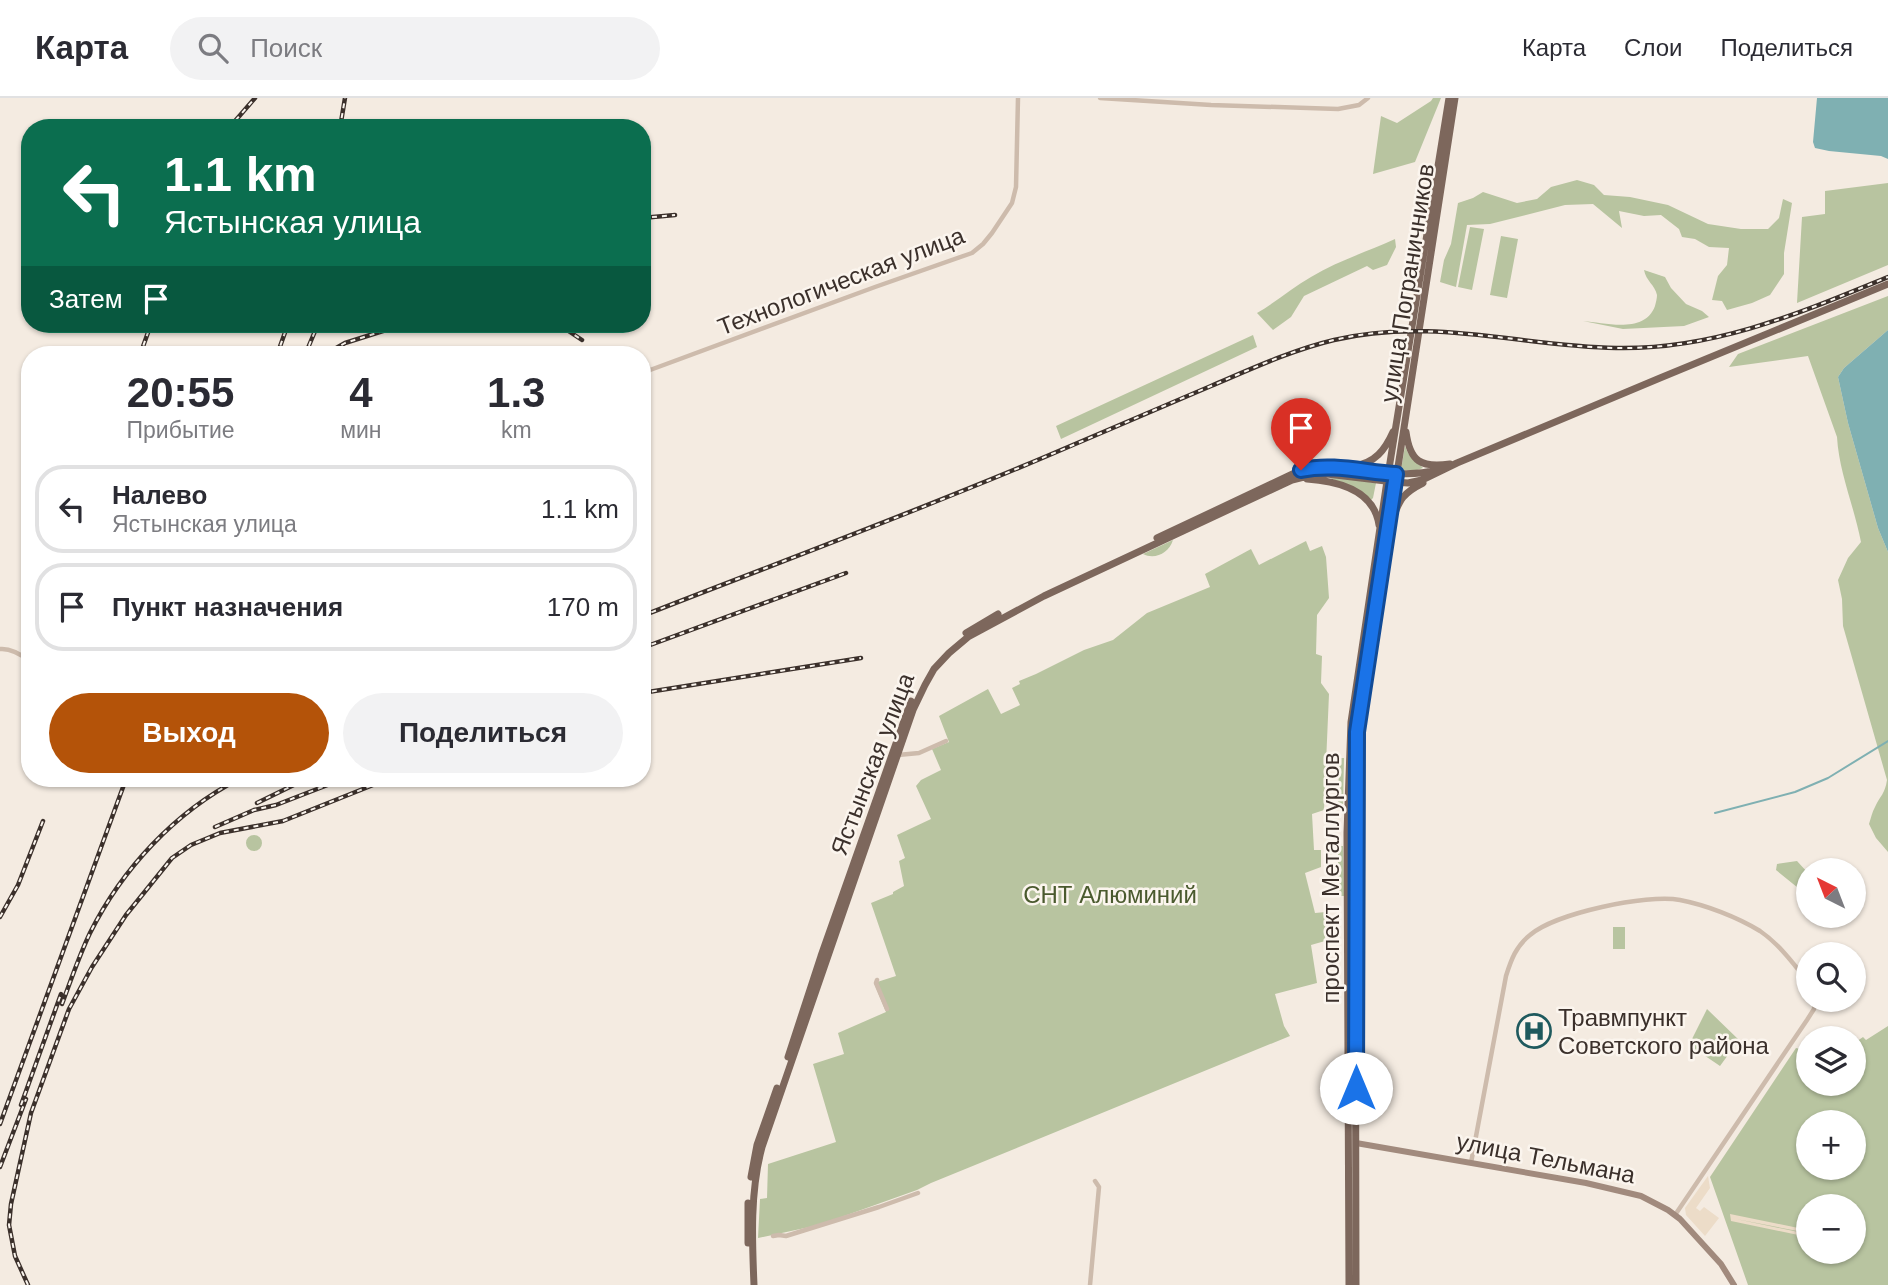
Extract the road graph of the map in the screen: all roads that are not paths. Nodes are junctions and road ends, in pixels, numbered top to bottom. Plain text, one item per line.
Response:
1 (1018, 98) edge
2 (1100, 98) edge
3 (1368, 98) edge
4 (1449, 98) edge
5 (1455, 98) edge
6 (1888, 284) edge
7 (1418, 311) junction
8 (651, 370) edge
9 (1401, 422) junction
10 (1457, 463) junction
11 (1340, 467) junction
12 (1392, 478) junction
13 (1292, 480) junction
14 (1383, 531) junction
15 (0, 649) edge
16 (21, 656) edge
17 (946, 741) dead end
18 (897, 755) junction
19 (1796, 967) edge
20 (877, 980) dead end
21 (887, 1009) dead end
22 (1812, 1012) edge
23 (1352, 1143) junction
24 (1471, 1163) junction
25 (1095, 1181) dead end
26 (918, 1193) dead end
27 (1675, 1215) junction
28 (773, 1236) dead end
29 (751, 1285) edge
30 (1090, 1285) edge
31 (1349, 1285) edge
32 (1356, 1285) edge
33 (1734, 1285) edge

1 - 8 street, Технологическая улица
2 - 3 street
4 - 7 main road, улица Пограничников
5 - 7 main road, улица Пограничников
6 - 10 main road
7 - 9 main road, улица Пограничников
9 - 10 main road
9 - 11 main road
9 - 12 main road, улица Пограничников
10 - 12 main road
10 - 14 main road
11 - 12 main road, Ястынская улица
11 - 29 main road, Ястынская улица
12 - 13 main road, Ястынская улица
12 - 14 main road, проспект Металлургов
13 - 14 main road
13 - 18 main road, Ястынская улица
14 - 23 main road, проспект Металлургов
15 - 16 street
17 - 18 street
18 - 29 main road, Ястынская улица
19 - 24 street
20 - 21 street
22 - 27 street
23 - 24 main road, улица Тельмана
23 - 31 main road, проспект Металлургов
23 - 32 main road, проспект Металлургов
24 - 27 main road, улица Тельмана
25 - 30 street
26 - 28 street
27 - 33 main road, улица Тельмана

